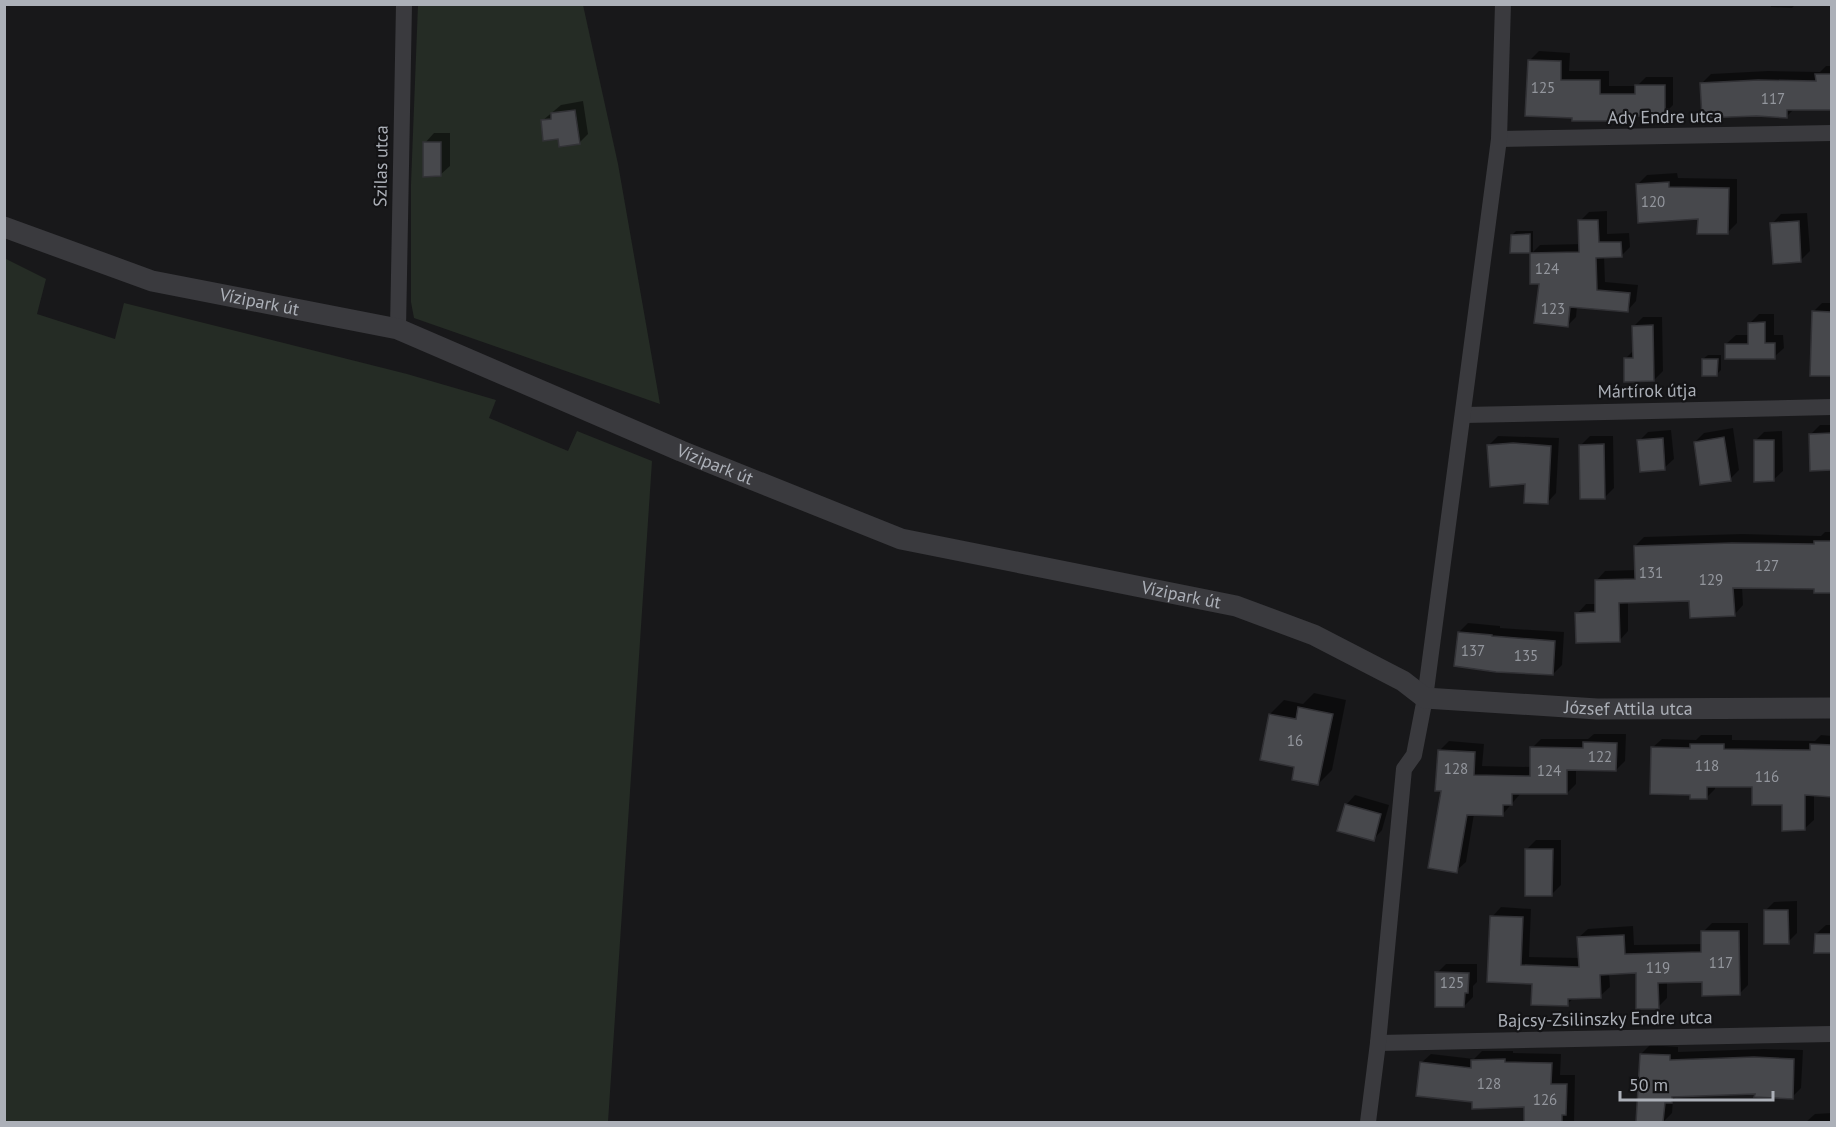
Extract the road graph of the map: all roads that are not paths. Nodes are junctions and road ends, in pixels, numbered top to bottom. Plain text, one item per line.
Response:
1 (404, 4) edge
2 (1503, 4) edge
3 (1832, 133) edge
4 (1499, 139) junction
5 (4, 227) edge
6 (398, 329) junction
7 (1832, 406) edge
8 (1464, 415) junction
9 (1425, 698) junction
10 (1832, 708) edge
11 (1832, 1034) edge
12 (1378, 1043) junction
13 (1368, 1122) edge

1 - 6 street, Szilas utca
2 - 4 street
3 - 4 street, Ady Endre utca
4 - 8 street
5 - 6 street, Vízipark út
6 - 9 street, Vízipark út
7 - 8 street, Mártírok útja
8 - 9 street
9 - 10 street, József Attila utca
9 - 12 street
11 - 12 street, Bajcsy-Zsilinszky Endre utca
12 - 13 street

